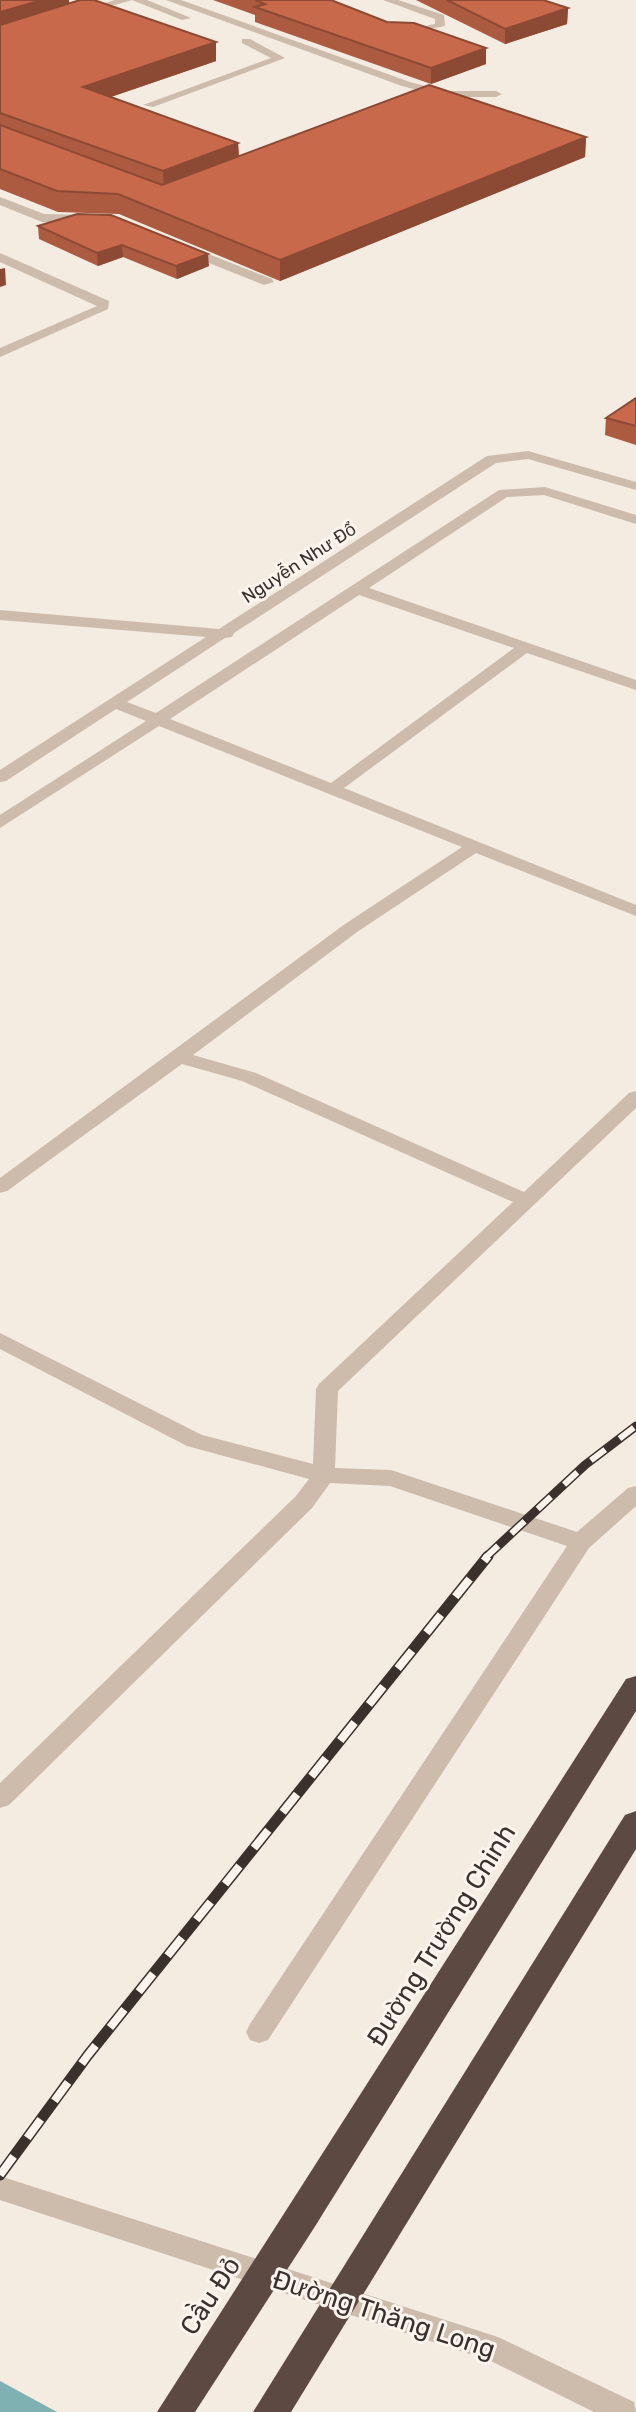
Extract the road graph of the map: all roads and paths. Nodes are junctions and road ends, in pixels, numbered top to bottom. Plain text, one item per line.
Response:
1 (127, 0) edge
2 (137, 0) edge
3 (171, 0) edge
4 (388, 0) edge
5 (78, 8) edge
6 (388, 32) edge
7 (496, 94) dead end
8 (149, 105) dead end
9 (0, 201) edge
10 (99, 219) edge
11 (170, 242) edge
12 (0, 257) edge
13 (268, 282) edge
14 (0, 353) edge
15 (636, 486) edge
16 (636, 520) edge
17 (357, 589) junction
18 (0, 615) edge
19 (227, 634) junction
20 (525, 647) junction
21 (636, 685) edge
22 (116, 703) junction
23 (157, 720) junction
24 (0, 777) edge
25 (333, 789) junction
26 (0, 823) edge
27 (474, 847) junction
28 (636, 911) edge
29 (179, 1057) junction
30 (636, 1097) edge
31 (0, 1187) edge
32 (527, 1201) junction
33 (0, 1340) edge
34 (324, 1475) junction
35 (636, 1494) edge
36 (581, 1542) junction
37 (636, 1687) edge
38 (0, 1798) edge
39 (636, 1823) edge
40 (259, 2032) dead end
41 (0, 2188) edge
42 (302, 2218) joint
43 (175, 2412) edge
44 (271, 2412) edge
45 (624, 2412) edge

1 - 5 street
2 - 8 street
3 - 7 street
4 - 6 street
9 - 10 street
11 - 13 street
12 - 14 street
15 - 19 street, Nguyễn Như Đổ
16 - 17 street
17 - 20 street
17 - 23 street
18 - 19 street
19 - 22 street, Nguyễn Như Đổ
20 - 21 street
20 - 25 street
22 - 23 street
22 - 24 street, Nguyễn Như Đổ
23 - 25 street
23 - 26 street
25 - 27 street
27 - 28 street
27 - 29 street
29 - 31 street
29 - 32 street
30 - 32 street
32 - 34 street
33 - 34 street
34 - 36 street
34 - 38 street
35 - 36 street
36 - 40 street
37 - 42 highway, Đường Trường Chinh
39 - 44 highway
41 - 45 street, Đường Thăng Long
42 - 43 highway, Cầu Đỏ

